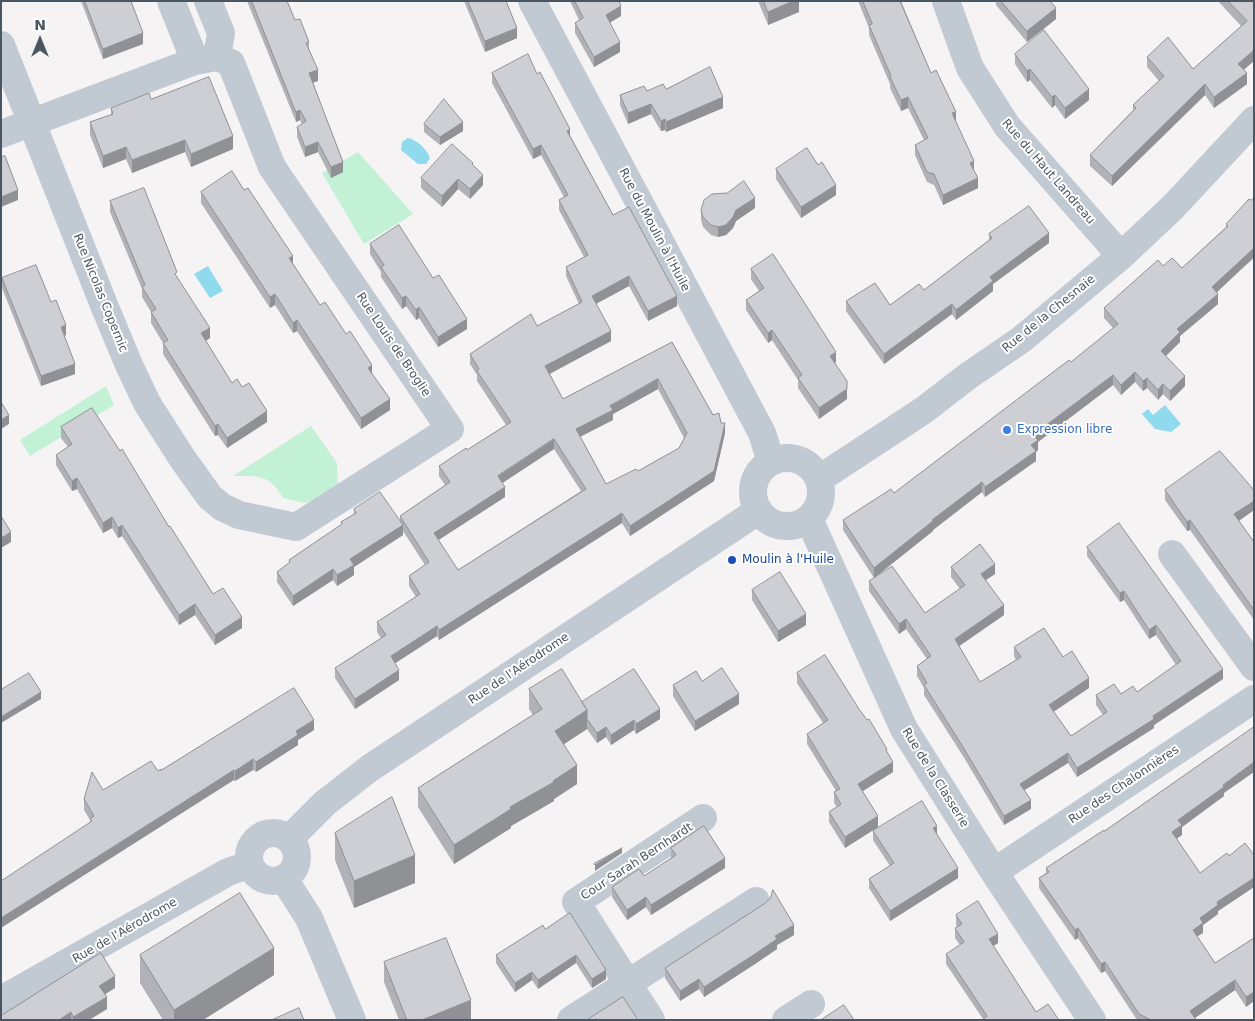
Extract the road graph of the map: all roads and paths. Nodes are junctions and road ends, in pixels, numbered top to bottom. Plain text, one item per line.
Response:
1 (172, 1) edge
2 (208, 1) edge
3 (532, 1) edge
4 (946, 1) edge
5 (1, 45) edge
6 (206, 59) junction
7 (1254, 120) edge
8 (32, 124) junction
9 (1, 134) edge
10 (1121, 256) junction
11 (771, 462) junction
12 (819, 479) junction
13 (758, 511) junction
14 (239, 515) joint
15 (809, 519) junction
16 (1172, 554) dead end
17 (1254, 667) edge
18 (1254, 699) edge
19 (703, 818) dead end
20 (289, 839) junction
21 (250, 865) junction
22 (994, 872) junction
23 (284, 879) junction
24 (756, 900) dead end
25 (628, 982) junction
26 (1, 1000) edge
27 (811, 1004) dead end
28 (352, 1020) edge
29 (571, 1020) edge
30 (651, 1020) edge
31 (786, 1020) edge
32 (1092, 1020) edge

1 - 6 street
2 - 6 street
3 - 11 street, Rue du Moulin à l'Huile
4 - 10 street, Rue du Haut Landreau
5 - 8 street, Rue Nicolas Copernic
6 - 8 street
6 - 14 street, Rue Louis de Broglie
7 - 10 street, Rue de la Chesnaie
8 - 9 street
8 - 14 street, Rue Nicolas Copernic
10 - 12 street, Rue de la Chesnaie
11 - 12 street
11 - 13 street
12 - 15 street
13 - 15 street
13 - 20 street, Rue de l'Aérodrome
15 - 22 street, Rue de la Classerie
16 - 17 street
18 - 22 street, Rue des Chalonnières
19 - 25 street, Cour Sarah Bernhardt
20 - 21 street
20 - 23 street
21 - 23 street
21 - 26 street, Rue de l'Aérodrome
22 - 32 street, Rue de la Classerie
23 - 28 street
24 - 25 street
25 - 29 street
25 - 30 street, Cour Sarah Bernhardt
27 - 31 street

